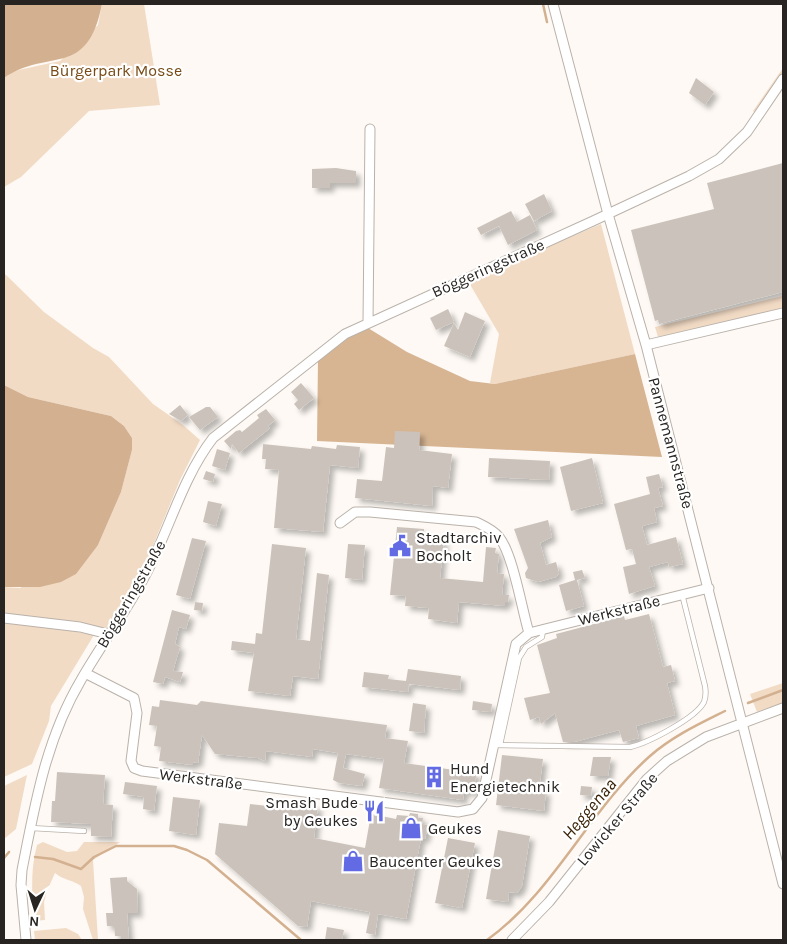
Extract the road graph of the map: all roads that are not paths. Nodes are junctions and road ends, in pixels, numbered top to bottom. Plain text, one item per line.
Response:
1 (553, 4) edge
2 (783, 80) edge
3 (370, 129) dead end
4 (608, 214) junction
5 (783, 313) edge
6 (368, 323) junction
7 (646, 345) junction
8 (340, 523) dead end
9 (708, 588) junction
10 (682, 594) junction
11 (4, 618) edge
12 (543, 630) junction
13 (529, 633) junction
14 (108, 634) junction
15 (85, 673) junction
16 (783, 708) edge
17 (742, 723) junction
18 (497, 745) junction
19 (31, 828) junction
20 (84, 831) dead end
21 (783, 884) edge
22 (26, 940) edge
23 (512, 940) edge

1 - 4 street, Pannemannstraße
2 - 4 street, Böggeringstraße
3 - 6 street
4 - 6 street, Böggeringstraße
4 - 7 street, Pannemannstraße
5 - 7 street
6 - 14 street, Böggeringstraße
7 - 9 street, Pannemannstraße
8 - 13 street
9 - 10 street, Werkstraße
9 - 17 street, Pannemannstraße
10 - 12 street, Werkstraße
10 - 18 lane
11 - 14 street
12 - 13 street, Werkstraße
12 - 18 lane
13 - 18 street, Werkstraße
14 - 15 street, Böggeringstraße
15 - 18 street, Werkstraße
15 - 19 street, Böggeringstraße
16 - 17 street, Lowicker Straße
17 - 21 street, Pannemannstraße
17 - 23 street, Lowicker Straße
19 - 20 lane
19 - 22 street, Böggeringstraße

